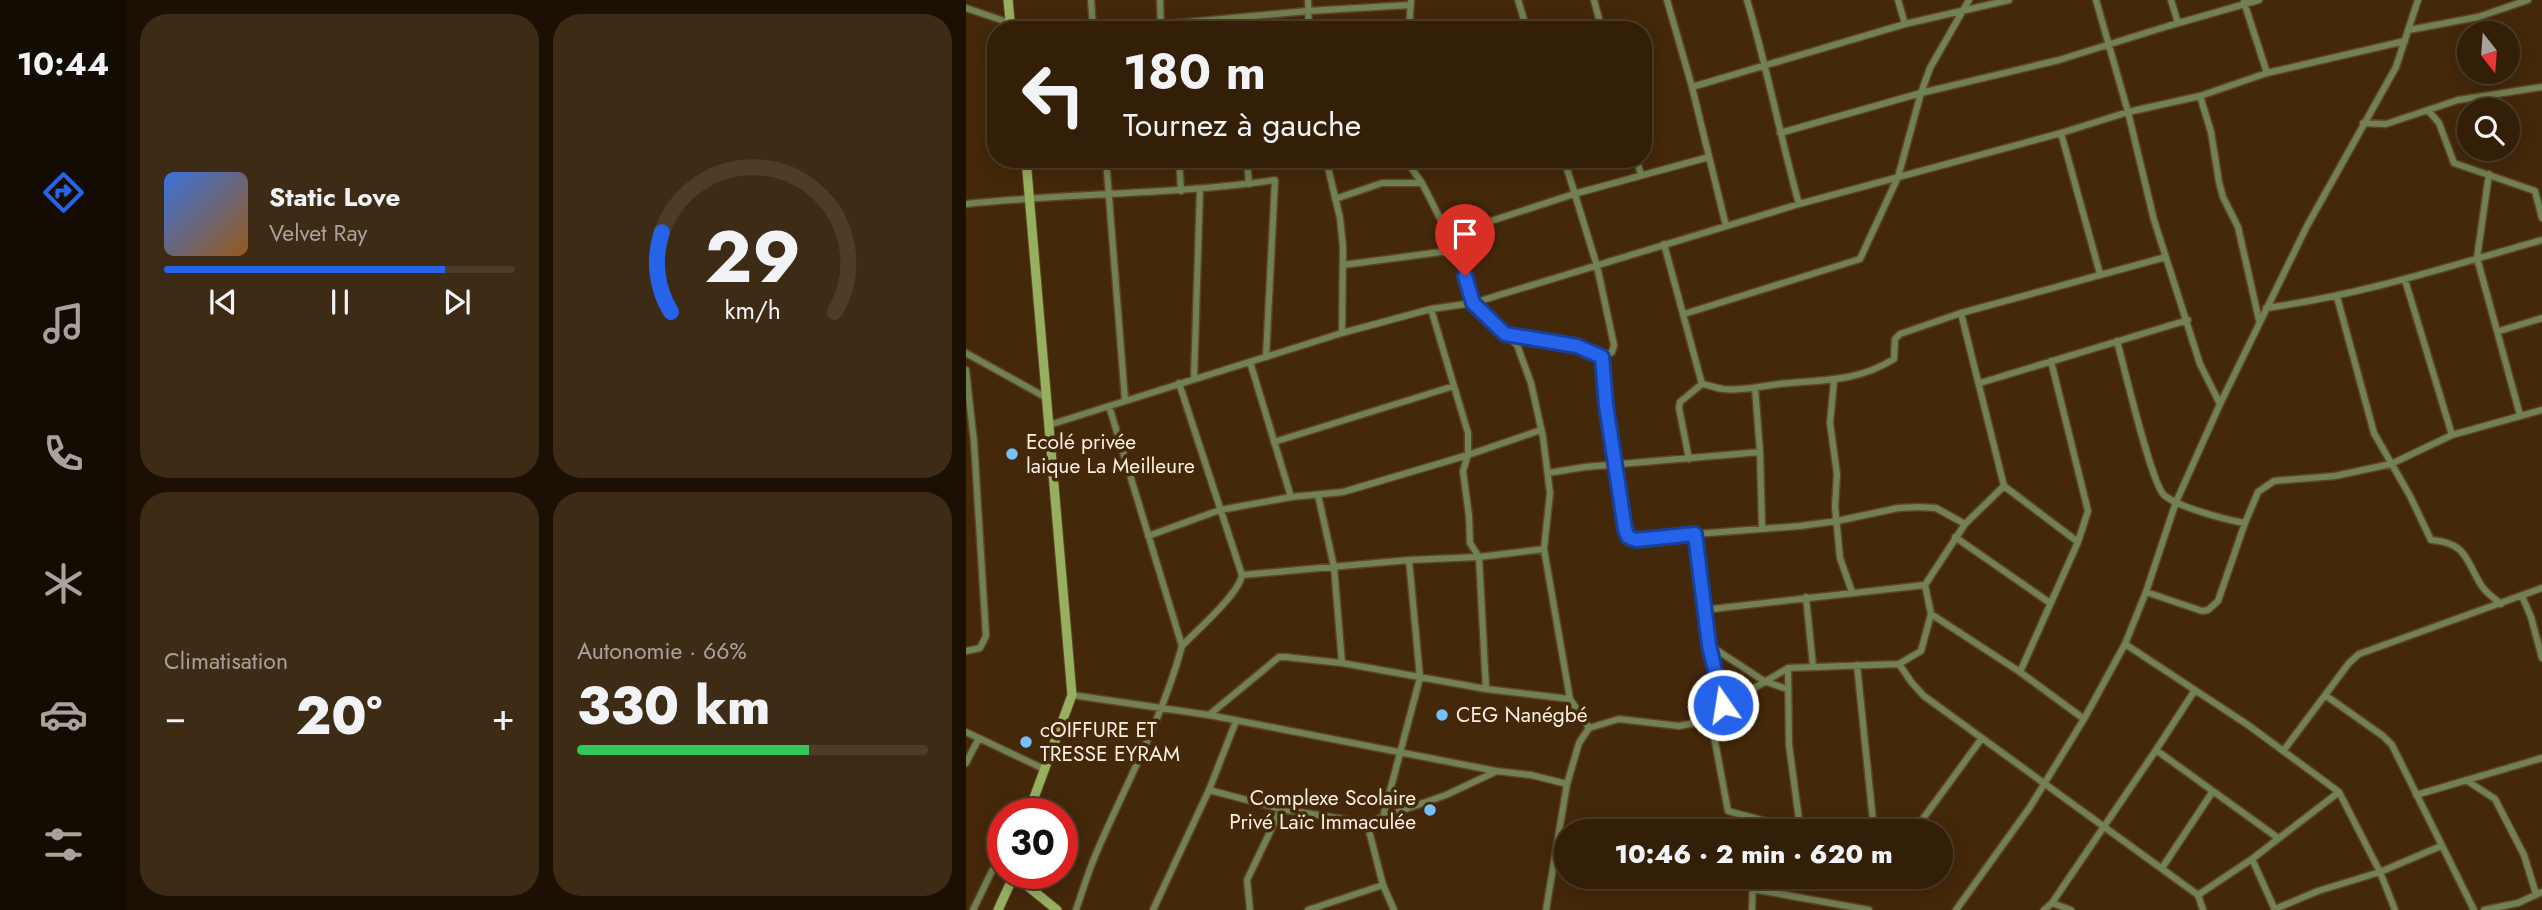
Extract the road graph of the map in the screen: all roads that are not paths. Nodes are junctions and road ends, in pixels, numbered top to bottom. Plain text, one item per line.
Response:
1 (1008, 0) edge
2 (1091, 0) edge
3 (1160, 0) edge
4 (1308, 0) edge
5 (1518, 0) edge
6 (1594, 0) edge
7 (1667, 0) edge
8 (1747, 0) edge
9 (1898, 0) edge
10 (1969, 0) edge
11 (2009, 0) edge
12 (2096, 0) edge
13 (2171, 0) edge
14 (2259, 0) edge
15 (2418, 0) edge
16 (2528, 0) edge
17 (1410, 2) edge
18 (2244, 2) edge
19 (966, 8) edge
20 (1308, 11) junction
21 (1961, 12) junction
22 (996, 21) edge
23 (1010, 21) edge
24 (1092, 21) edge
25 (1161, 21) edge
26 (1216, 21) edge
27 (1309, 21) edge
28 (1409, 21) edge
29 (1524, 21) edge
30 (1600, 21) edge
31 (2178, 23) junction
32 (1905, 24) junction
33 (2409, 30) junction
34 (2406, 41) junction
35 (2108, 44) junction
36 (1766, 64) junction
37 (2267, 73) junction
38 (1692, 87) junction
39 (2542, 88) edge
40 (1921, 93) junction
41 (2200, 96) junction
42 (2428, 110) junction
43 (2128, 112) junction
44 (2364, 123) junction
45 (1780, 133) junction
46 (2061, 133) junction
47 (1709, 157) junction
48 (1027, 168) edge
49 (1107, 168) edge
50 (1180, 168) edge
51 (1248, 168) edge
52 (1328, 168) edge
53 (1411, 168) edge
54 (1567, 168) edge
55 (1639, 168) edge
56 (1641, 174) junction
57 (2489, 174) junction
58 (1898, 177) junction
59 (1422, 183) junction
60 (1249, 184) junction
61 (1200, 189) junction
62 (1181, 191) junction
63 (1574, 194) junction
64 (1110, 196) junction
65 (1030, 197) junction
66 (1335, 199) junction
67 (966, 204) edge
68 (1799, 204) junction
69 (2542, 218) edge
70 (1726, 226) junction
71 (1448, 235) junction
72 (2542, 240) edge
73 (1664, 244) junction
74 (1456, 250) junction
75 (2166, 257) junction
76 (2477, 258) junction
77 (1343, 265) junction
78 (1597, 266) junction
79 (2100, 274) junction
80 (2405, 280) junction
81 (2337, 297) junction
82 (1473, 303) junction
83 (2266, 308) junction
84 (1431, 309) junction
85 (1961, 313) junction
86 (1684, 314) junction
87 (2542, 317) edge
88 (2188, 320) junction
89 (2259, 321) junction
90 (2499, 331) junction
91 (1342, 333) junction
92 (1505, 334) junction
93 (2117, 341) junction
94 (966, 353) edge
95 (1266, 357) junction
96 (1602, 357) junction
97 (2051, 361) junction
98 (1250, 362) junction
99 (966, 370) edge
100 (1194, 378) junction
101 (1833, 381) junction
102 (1179, 383) junction
103 (1980, 383) junction
104 (1702, 384) junction
105 (1454, 386) junction
106 (1755, 388) junction
107 (1047, 398) junction
108 (1125, 400) junction
109 (2220, 404) junction
110 (1109, 405) junction
111 (2542, 410) edge
112 (2520, 415) junction
113 (1049, 425) junction
114 (1541, 430) junction
115 (2452, 435) junction
116 (966, 439) edge
117 (974, 442) junction
118 (1274, 442) junction
119 (1760, 452) junction
120 (1468, 455) junction
121 (1689, 458) junction
122 (2391, 464) junction
123 (1616, 466) junction
124 (1548, 473) junction
125 (2004, 486) junction
126 (1318, 495) junction
127 (1291, 497) junction
128 (2176, 502) junction
129 (1220, 510) junction
130 (1837, 521) junction
131 (2245, 523) junction
132 (1965, 524) junction
133 (1762, 527) junction
134 (1695, 534) junction
135 (1148, 536) junction
136 (1955, 537) junction
137 (2078, 542) junction
138 (1544, 549) junction
139 (1479, 557) junction
140 (1409, 560) junction
141 (1334, 567) junction
142 (1242, 575) junction
143 (1924, 585) junction
144 (2542, 588) edge
145 (1853, 592) junction
146 (2146, 592) junction
147 (2522, 596) junction
148 (1806, 597) junction
149 (2050, 603) junction
150 (2501, 604) junction
151 (1703, 610) junction
152 (1931, 614) junction
153 (2125, 644) junction
154 (1709, 645) junction
155 (1182, 646) junction
156 (966, 651) edge
157 (2542, 658) edge
158 (1342, 663) junction
159 (1899, 664) junction
160 (1857, 665) junction
161 (1813, 666) junction
162 (1788, 668) junction
163 (2020, 672) junction
164 (1420, 678) junction
165 (1764, 681) junction
166 (1486, 689) junction
167 (1787, 689) junction
168 (2194, 690) junction
169 (1072, 695) junction
170 (2325, 695) junction
171 (1570, 699) junction
172 (1723, 705) junction
173 (1162, 707) junction
174 (1209, 715) junction
175 (1710, 715) junction
176 (2084, 719) junction
177 (1236, 721) junction
178 (1589, 728) junction
179 (966, 732) edge
180 (979, 738) junction
181 (1982, 738) junction
182 (2157, 750) junction
183 (2284, 750) junction
184 (1401, 752) junction
185 (2542, 758) edge
186 (966, 763) edge
187 (1044, 769) junction
188 (1496, 771) junction
189 (2466, 779) junction
190 (2045, 782) junction
191 (1567, 784) junction
192 (1209, 790) junction
193 (2213, 791) junction
194 (2339, 792) junction
195 (2416, 795) junction
196 (1034, 798) edge
197 (1281, 809) junction
198 (1383, 817) junction
199 (1562, 819) edge
200 (1758, 819) edge
201 (1799, 819) edge
202 (1873, 819) edge
203 (1923, 819) edge
204 (1367, 823) junction
205 (2103, 827) junction
206 (2278, 838) junction
207 (2441, 846) junction
208 (2252, 859) junction
209 (1554, 867) edge
210 (2162, 868) junction
211 (2380, 872) junction
212 (987, 881) edge
213 (1383, 885) junction
214 (1008, 889) edge
215 (1032, 889) edge
216 (1752, 889) edge
217 (1757, 889) edge
218 (2539, 893) edge
219 (2198, 895) junction
220 (2052, 903) junction
221 (2519, 906) edge
222 (1957, 909) edge
223 (2275, 909) edge
224 (973, 910) edge
225 (998, 910) edge
226 (1057, 910) edge
227 (1076, 910) edge
228 (1153, 910) edge
229 (1250, 910) edge
230 (1308, 910) edge
231 (1394, 910) edge
232 (1546, 910) edge
233 (1752, 910) edge
234 (1869, 910) edge
235 (2044, 910) edge
236 (2071, 910) edge
237 (2203, 910) edge
238 (2395, 910) edge
239 (2474, 910) edge
240 (2484, 910) edge

1 - 23 street
2 - 24 street
3 - 25 street
4 - 20 street
5 - 29 street
6 - 30 street
7 - 38 street
8 - 36 street
9 - 32 street
10 - 21 street
11 - 21 street
12 - 35 street
13 - 31 street
14 - 18 street
15 - 33 street
16 - 33 street
17 - 20 street
17 - 28 street
18 - 31 street
18 - 37 street
19 - 22 street
20 - 26 street
20 - 27 street
21 - 32 street
21 - 40 street
31 - 35 street
32 - 36 street
33 - 34 street
34 - 37 street
34 - 44 street
35 - 40 street
35 - 43 street
36 - 38 street
36 - 45 street
37 - 41 street
38 - 47 street
39 - 42 street
40 - 45 street
40 - 58 street
41 - 43 street
41 - 89 street
42 - 44 street
42 - 57 street
43 - 46 street
43 - 75 street
44 - 83 street
45 - 68 street
46 - 58 street
46 - 79 street
47 - 56 street
47 - 70 street
48 - 65 street
49 - 64 street
50 - 62 street
51 - 60 street
52 - 66 street
53 - 59 street
54 - 63 street
55 - 56 street
56 - 63 street
57 - 69 street
57 - 76 street
58 - 68 street
58 - 86 street
59 - 66 street
59 - 71 street
60 - 61 street
60 - 95 street
61 - 62 street
61 - 100 street
62 - 64 street
63 - 71 street
63 - 78 street
64 - 65 street
64 - 108 street
65 - 67 street
65 - 107 street
66 - 77 street
68 - 70 street
70 - 73 street
71 - 74 street
72 - 76 street
73 - 78 street
73 - 86 street
74 - 77 street
74 - 82 street
75 - 79 street
75 - 88 street
76 - 80 street
76 - 90 street
77 - 91 street
78 - 82 street
78 - 96 street
79 - 85 street
80 - 81 street
80 - 115 street
81 - 83 street
81 - 122 street
82 - 84 street
82 - 92 street
83 - 89 street
84 - 91 street
84 - 105 street
85 - 101 street
85 - 103 street
86 - 104 street
87 - 90 street
88 - 93 street
88 - 109 street
89 - 109 street
90 - 112 street
91 - 95 street
92 - 96 street
92 - 114 street
93 - 97 street
93 - 128 street
94 - 107 street
95 - 98 street
96 - 123 street
97 - 103 street
97 - 137 street
98 - 100 street
98 - 118 street
99 - 117 street
100 - 102 street
101 - 106 street
101 - 130 street
102 - 108 street
102 - 129 street
103 - 125 street
104 - 106 street
104 - 121 street
105 - 118 street
105 - 120 street
106 - 119 street
107 - 113 street
108 - 110 street
109 - 128 street
110 - 113 street
110 - 135 street
111 - 112 street
112 - 115 street
113 - 169 street
114 - 120 street
114 - 124 street
115 - 122 street
116 - 117 street
117 - 156 street
118 - 127 street
119 - 121 street
119 - 133 street
120 - 126 street
120 - 139 street
121 - 123 street
122 - 131 street
122 - 150 street
123 - 124 street
123 - 134 street
124 - 138 street
125 - 132 street
125 - 137 street
126 - 127 street
126 - 141 street
127 - 129 street
128 - 131 street
128 - 146 street
129 - 135 street
129 - 142 street
130 - 132 street
130 - 133 street
130 - 145 street
131 - 146 street
132 - 136 street
133 - 134 street
134 - 151 street
135 - 155 street
136 - 143 street
136 - 149 street
137 - 149 street
138 - 139 street
138 - 171 street
139 - 140 street
139 - 166 street
140 - 141 street
140 - 164 street
141 - 142 street
141 - 158 street
142 - 155 street
143 - 145 street
143 - 152 street
144 - 147 street
145 - 148 street
146 - 153 street
147 - 150 street
147 - 157 street
148 - 151 street
148 - 161 street
149 - 163 street
150 - 170 street
151 - 154 street
152 - 159 street
152 - 163 street
153 - 168 street
153 - 176 street
154 - 165 street
154 - 172 street
155 - 173 street
158 - 164 street
158 - 174 street
159 - 160 street
159 - 181 street
160 - 161 street
160 - 202 street
161 - 162 street
162 - 165 street
162 - 167 street
163 - 176 street
164 - 166 street
164 - 184 street
165 - 167 street
165 - 172 street
166 - 171 street
167 - 201 street
168 - 182 street
168 - 183 street
169 - 173 street
169 - 187 street
170 - 183 street
170 - 195 street
171 - 178 street
172 - 175 street
173 - 174 street
173 - 227 street
174 - 177 street
175 - 178 street
175 - 200 street
176 - 190 street
177 - 184 street
177 - 192 street
178 - 191 street
179 - 180 street
180 - 186 street
180 - 187 street
181 - 190 street
181 - 203 street
182 - 193 street
182 - 205 street
183 - 194 street
184 - 188 street
184 - 198 street
185 - 189 street
187 - 196 street
188 - 191 street
188 - 198 street
189 - 195 street
189 - 218 street
190 - 205 street
190 - 222 street
191 - 199 street
192 - 197 street
192 - 228 street
193 - 206 street
193 - 210 street
194 - 206 street
194 - 211 street
195 - 207 street
197 - 204 street
197 - 229 street
198 - 204 street
204 - 213 street
205 - 210 street
205 - 220 street
206 - 208 street
207 - 211 street
207 - 239 street
208 - 219 street
208 - 223 street
209 - 232 street
210 - 219 street
211 - 223 street
211 - 238 street
212 - 224 street
213 - 230 street
213 - 231 street
214 - 225 street
215 - 226 street
216 - 233 street
217 - 234 street
218 - 221 street
219 - 237 street
220 - 235 street
220 - 236 street
221 - 240 street

